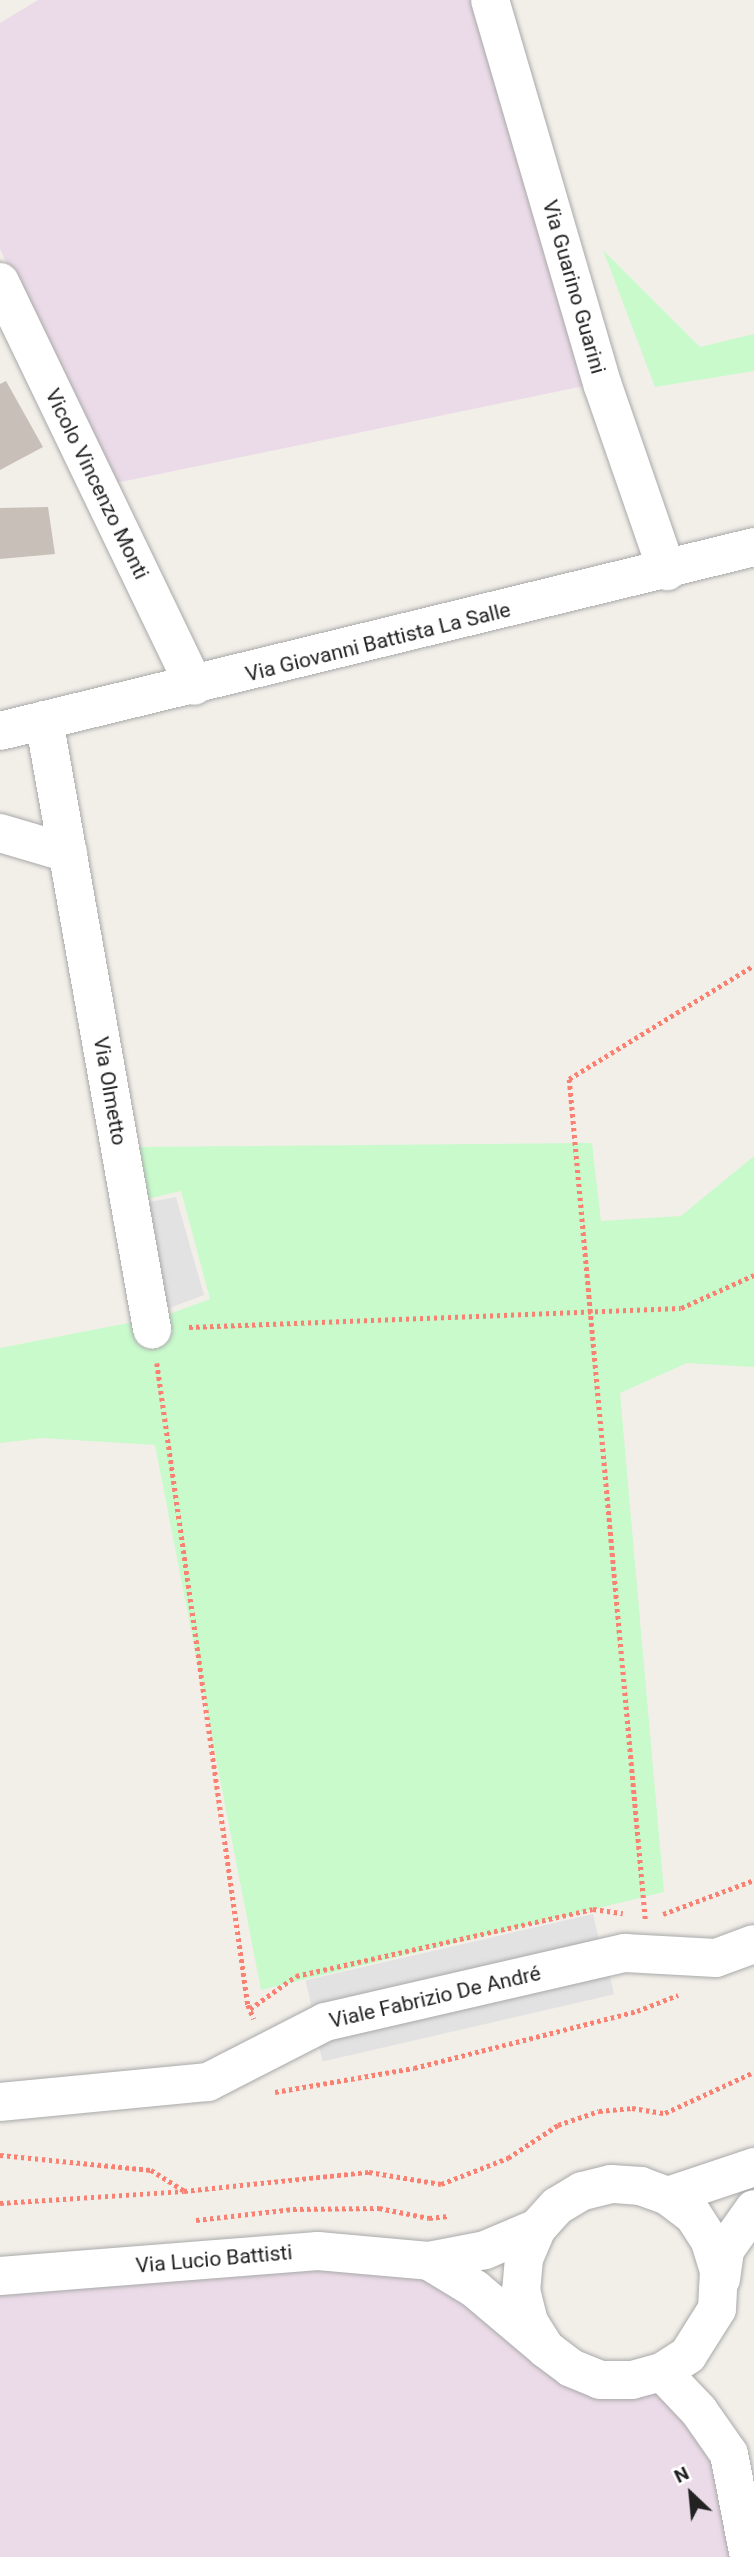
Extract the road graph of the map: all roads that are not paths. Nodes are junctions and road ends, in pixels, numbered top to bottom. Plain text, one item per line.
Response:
1 (490, 0) edge
2 (0, 282) edge
3 (754, 547) edge
4 (667, 571) junction
5 (194, 686) junction
6 (44, 720) junction
7 (0, 730) edge
8 (0, 833) edge
9 (68, 853) junction
10 (152, 1329) road end
11 (754, 1944) edge
12 (0, 2102) edge
13 (754, 2167) edge
14 (668, 2196) junction
15 (754, 2209) edge
16 (537, 2228) junction
17 (429, 2261) junction
18 (0, 2276) edge
19 (717, 2309) junction
20 (546, 2349) junction
21 (662, 2372) junction
22 (749, 2557) edge

1 - 4 street, Via Guarino Guarini
2 - 5 street, Vicolo Vincenzo Monti
3 - 4 street, Via Giovanni Battista La Salle
4 - 5 street, Via Giovanni Battista La Salle
5 - 6 street, Via Giovanni Battista La Salle
6 - 7 street, Via Giovanni Battista La Salle
6 - 9 street, Via Olmetto
8 - 9 street
9 - 10 street, Via Olmetto
11 - 12 street, Viale Fabrizio De André
13 - 14 street
14 - 16 street, Via Lucio Battisti
14 - 19 street, Via Lucio Battisti
15 - 19 street, Via Lucio Battisti
16 - 17 street, Via Lucio Battisti
16 - 20 street, Via Lucio Battisti
17 - 18 street, Via Lucio Battisti
17 - 20 street, Via Lucio Battisti
19 - 21 street, Via Lucio Battisti
20 - 21 street, Via Lucio Battisti
21 - 22 street

